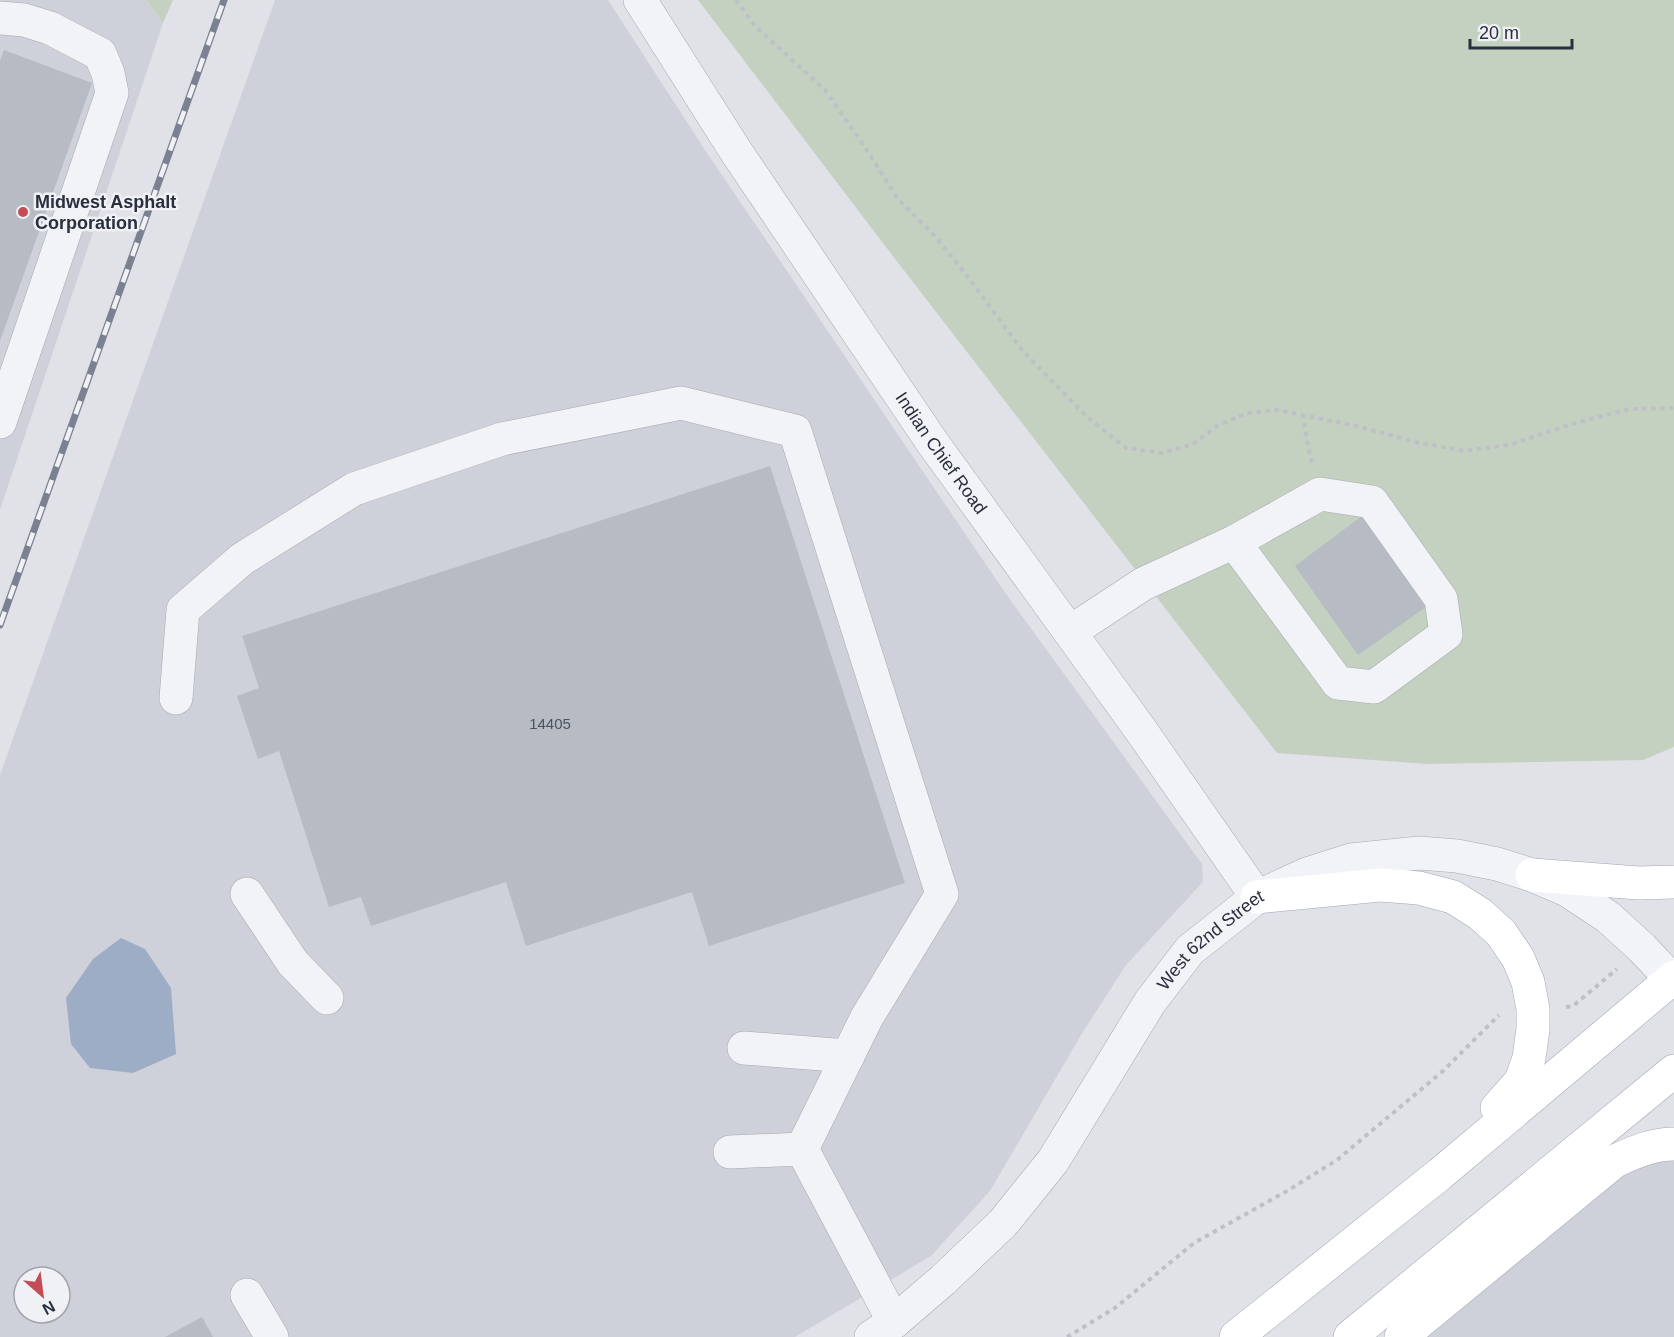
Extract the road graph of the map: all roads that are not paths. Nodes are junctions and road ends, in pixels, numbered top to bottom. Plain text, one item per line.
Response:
1 (640, 0) edge
2 (0, 18) edge
3 (0, 422) edge
4 (1234, 542) junction
5 (1070, 632) junction
6 (176, 698) dead end
7 (1532, 875) junction
8 (1674, 882) edge
9 (247, 894) dead end
10 (1257, 897) junction
11 (1673, 979) edge
12 (327, 998) dead end
13 (744, 1048) dead end
14 (848, 1056) junction
15 (1674, 1071) edge
16 (1674, 1144) edge
17 (802, 1149) junction
18 (730, 1152) dead end
19 (1440, 1173) junction
20 (246, 1295) dead end
21 (883, 1330) edge
22 (272, 1337) edge
23 (1236, 1337) edge
24 (1350, 1337) edge
25 (1401, 1337) edge

1 - 5 street, Indian Chief Road
2 - 3 street
4 - 4 street
4 - 5 street
5 - 10 street, Indian Chief Road
6 - 14 street
7 - 8 main road
7 - 10 street, West 62nd Street
7 - 11 street, West 62nd Street
9 - 12 street
10 - 19 main road
10 - 21 street, West 62nd Street
11 - 19 main road
13 - 14 street
14 - 17 street
15 - 24 main road
16 - 25 main road
17 - 18 street
17 - 21 street
19 - 23 main road
20 - 22 street

